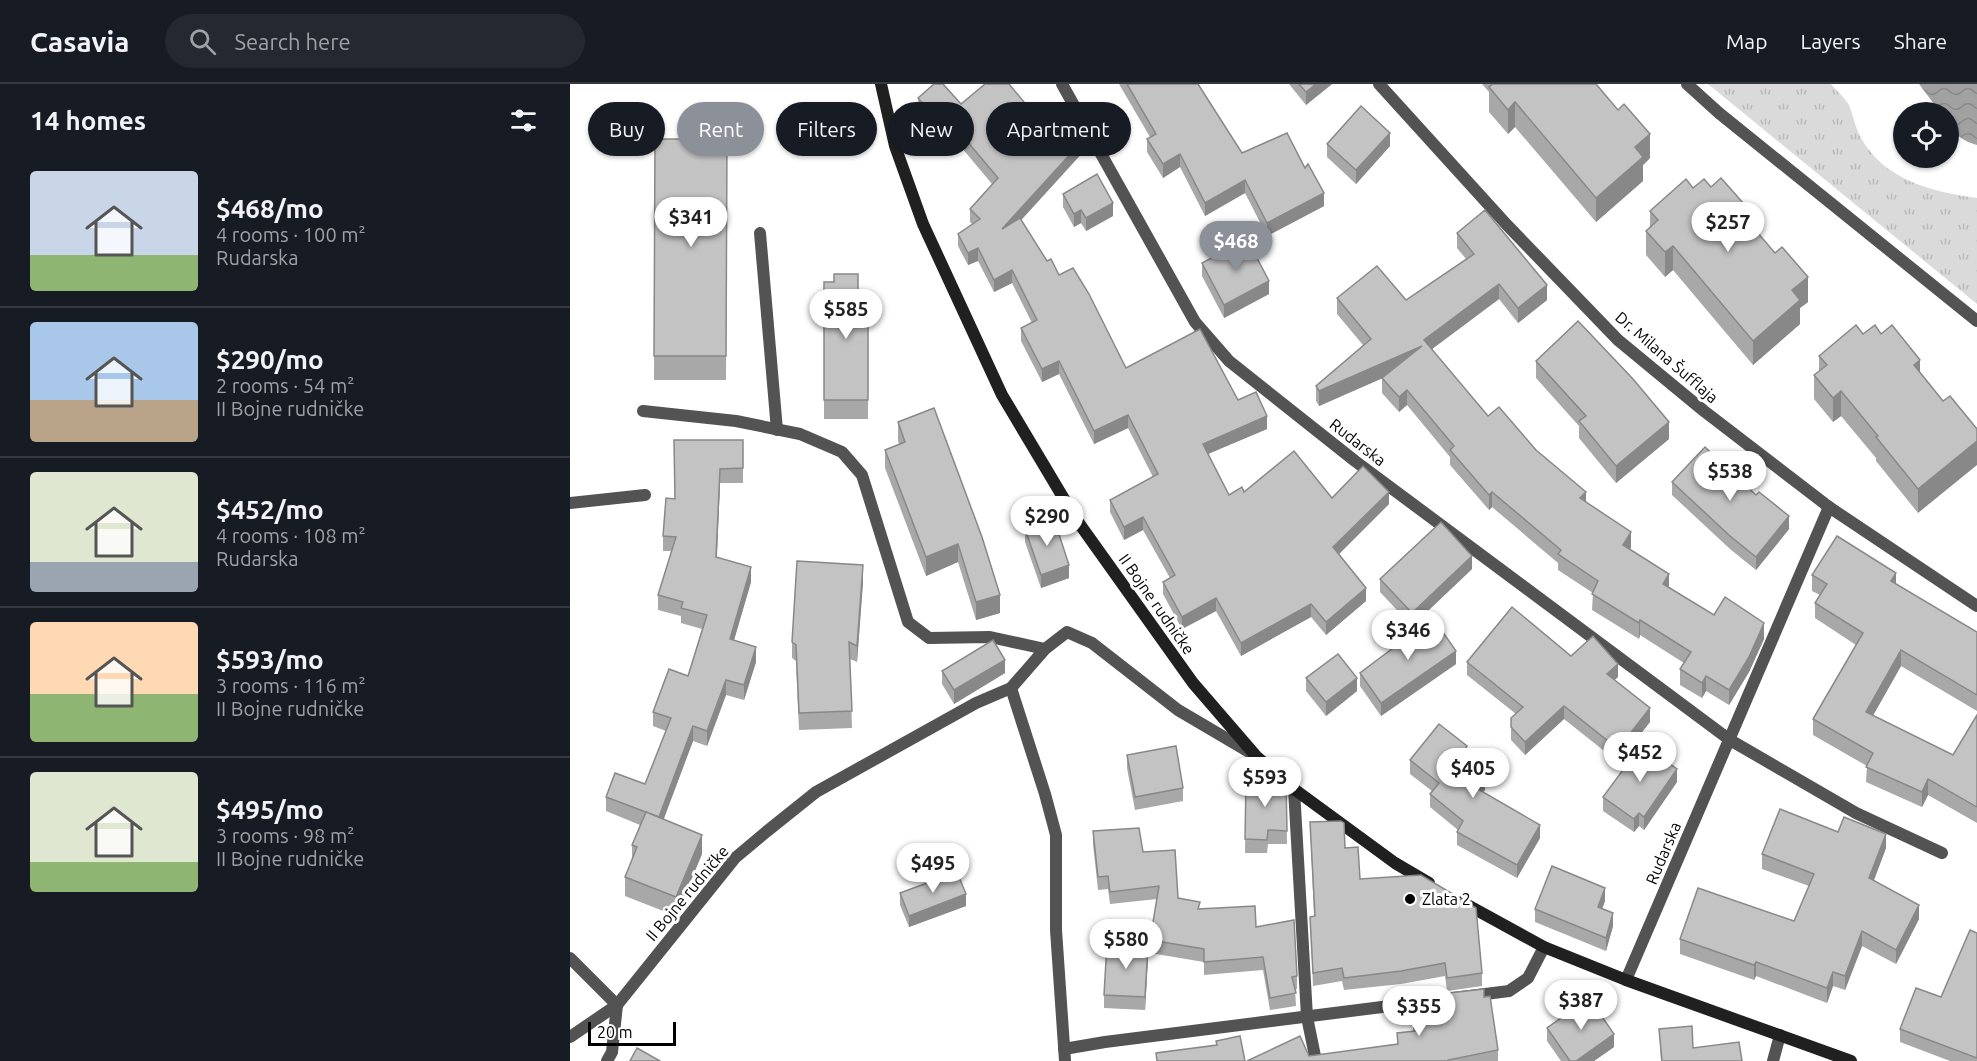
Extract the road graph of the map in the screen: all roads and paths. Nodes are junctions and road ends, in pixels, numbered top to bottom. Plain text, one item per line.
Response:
1 (881, 84) edge
2 (1062, 84) edge
3 (1379, 84) edge
4 (1687, 84) edge
5 (760, 233) dead end
6 (1977, 321) edge
7 (643, 411) dead end
8 (777, 430) junction
9 (645, 495) dead end
10 (570, 503) edge
11 (1829, 507) junction
12 (1977, 606) edge
13 (1045, 650) junction
14 (1011, 688) junction
15 (1730, 740) junction
16 (1256, 756) junction
17 (1294, 789) junction
18 (1942, 853) dead end
19 (1544, 947) junction
20 (570, 958) edge
21 (1626, 980) junction
22 (617, 1005) junction
23 (1307, 1017) junction
24 (1780, 1035) junction
25 (570, 1037) edge
26 (1065, 1055) edge
27 (1849, 1060) edge
28 (607, 1061) edge
29 (1316, 1061) edge
30 (1773, 1061) edge

1 - 16 street, II Bojne rudničke
2 - 15 street, Rudarska
3 - 11 street, Dr. Milana Šufflaja
4 - 6 street
5 - 8 street
7 - 8 street
8 - 13 street
9 - 10 street
11 - 12 street, Dr. Milana Šufflaja
11 - 15 street, Rudarska
13 - 14 street, II Bojne rudničke
13 - 16 street, II Bojne rudničke
14 - 22 street, II Bojne rudničke
14 - 26 street
15 - 18 street, Rudarska
15 - 21 street, Rudarska
16 - 17 street
17 - 19 street
17 - 23 street
19 - 21 street
19 - 23 street
20 - 22 street
21 - 24 street
22 - 25 street, II Bojne rudničke
22 - 28 street
23 - 26 street
23 - 29 street
24 - 27 street
24 - 30 street

